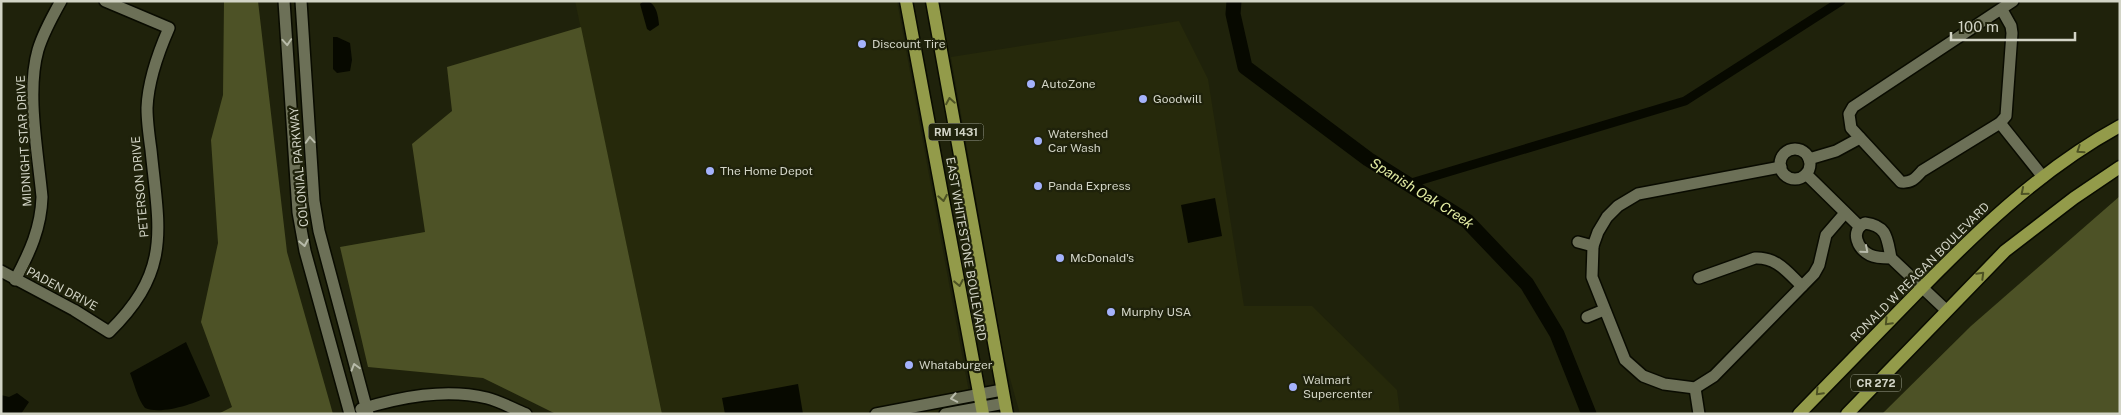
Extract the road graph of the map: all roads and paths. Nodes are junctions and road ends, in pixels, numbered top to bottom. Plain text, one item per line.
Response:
1 (61, 1) edge
2 (105, 1) edge
3 (284, 1) edge
4 (300, 1) edge
5 (906, 1) edge
6 (932, 1) edge
7 (2013, 1) edge
8 (2002, 10) junction
9 (2000, 123) junction
10 (2120, 126) edge
11 (1860, 138) junction
12 (1809, 159) junction
13 (1781, 167) junction
14 (2120, 167) edge
15 (1806, 174) junction
16 (2043, 177) junction
17 (1845, 213) junction
18 (1859, 226) junction
19 (1578, 242) dead end
20 (1593, 246) junction
21 (1891, 258) junction
22 (1, 271) edge
23 (1699, 278) dead end
24 (15, 280) junction
25 (1802, 286) junction
26 (1922, 287) junction
27 (1604, 310) junction
28 (1946, 310) junction
29 (1587, 317) dead end
30 (109, 332) joint
31 (1695, 388) junction
32 (1002, 390) junction
33 (979, 394) junction
34 (1006, 408) edge
35 (367, 410) edge
36 (983, 410) edge
37 (350, 413) edge
38 (1702, 413) edge
39 (526, 414) edge
40 (876, 414) edge
41 (945, 414) edge
42 (1799, 414) edge
43 (1847, 414) edge

1 - 24 street, MIDNIGHT STAR DRIVE
2 - 30 street, PETERSON DRIVE
3 -> 37 street, COLONIAL PARKWAY
35 -> 4 street, COLONIAL PARKWAY
5 -> 33 main road, EAST WHITESTONE BOULEVARD / RM 1431
32 -> 6 main road, EAST WHITESTONE BOULEVARD / RM 1431
7 - 8 street
8 - 9 street
8 - 11 street
9 - 11 street
9 - 16 street
10 -> 16 main road, RONALD W REAGAN BOULEVARD
11 - 12 street
12 - 13 street
12 - 15 street
13 - 15 street
13 - 20 street
28 -> 14 main road
15 - 17 street
16 -> 26 main road, RONALD W REAGAN BOULEVARD
17 - 18 street
17 - 25 street
18 - 21 street
18 -> 21 street
19 - 20 street
20 - 27 street
21 - 26 street
22 - 24 street, PADEN DRIVE
23 - 25 street
24 - 30 street, PADEN DRIVE
25 - 31 street
26 - 28 street
26 -> 42 main road, RONALD W REAGAN BOULEVARD
27 - 29 street
27 - 31 street
28 - 43 main road, CR 272
31 - 38 street
32 - 33 street
32 - 34 main road, EAST WHITESTONE BOULEVARD / RM 1431
33 - 36 main road, EAST WHITESTONE BOULEVARD / RM 1431
33 -> 40 street
34 - 36 street
35 - 37 street
35 - 39 street
36 - 41 street

